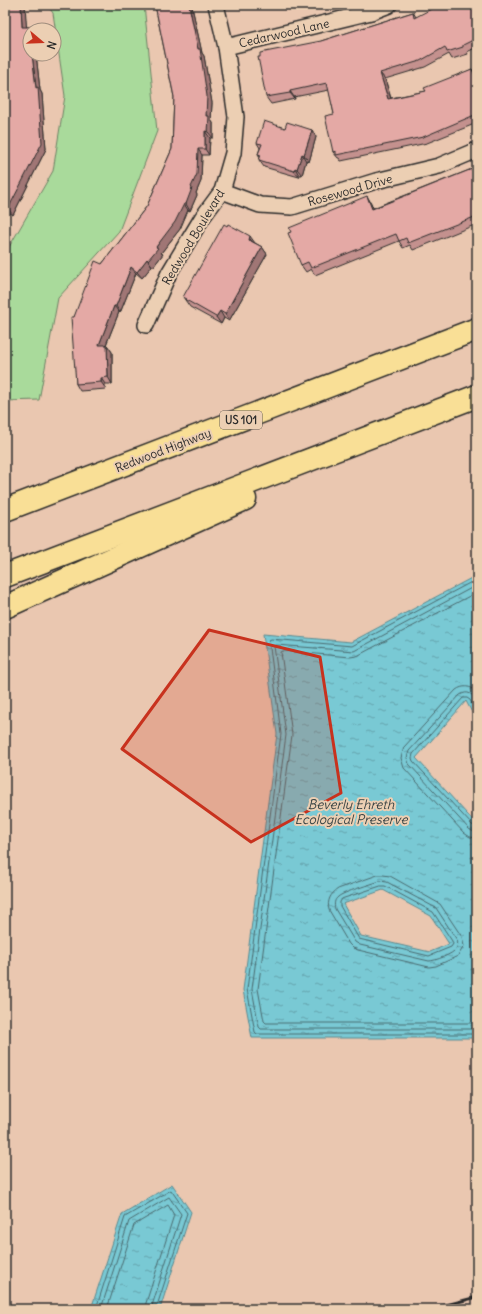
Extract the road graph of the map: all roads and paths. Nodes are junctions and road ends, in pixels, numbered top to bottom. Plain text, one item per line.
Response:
1 (216, 5) edge
2 (389, 5) edge
3 (226, 48) junction
4 (477, 150) edge
5 (222, 191) junction
6 (146, 325) dead end
7 (477, 329) edge
8 (468, 399) edge
9 (5, 510) edge
10 (5, 576) edge
11 (5, 607) edge

1 - 3 street, Redwood Boulevard
2 - 3 street, Cedarwood Lane
3 - 5 street, Redwood Boulevard
4 - 5 street, Rosewood Drive
5 - 6 street, Redwood Boulevard
7 - 9 highway, Redwood Highway / US 101
8 - 10 highway
8 - 11 highway

